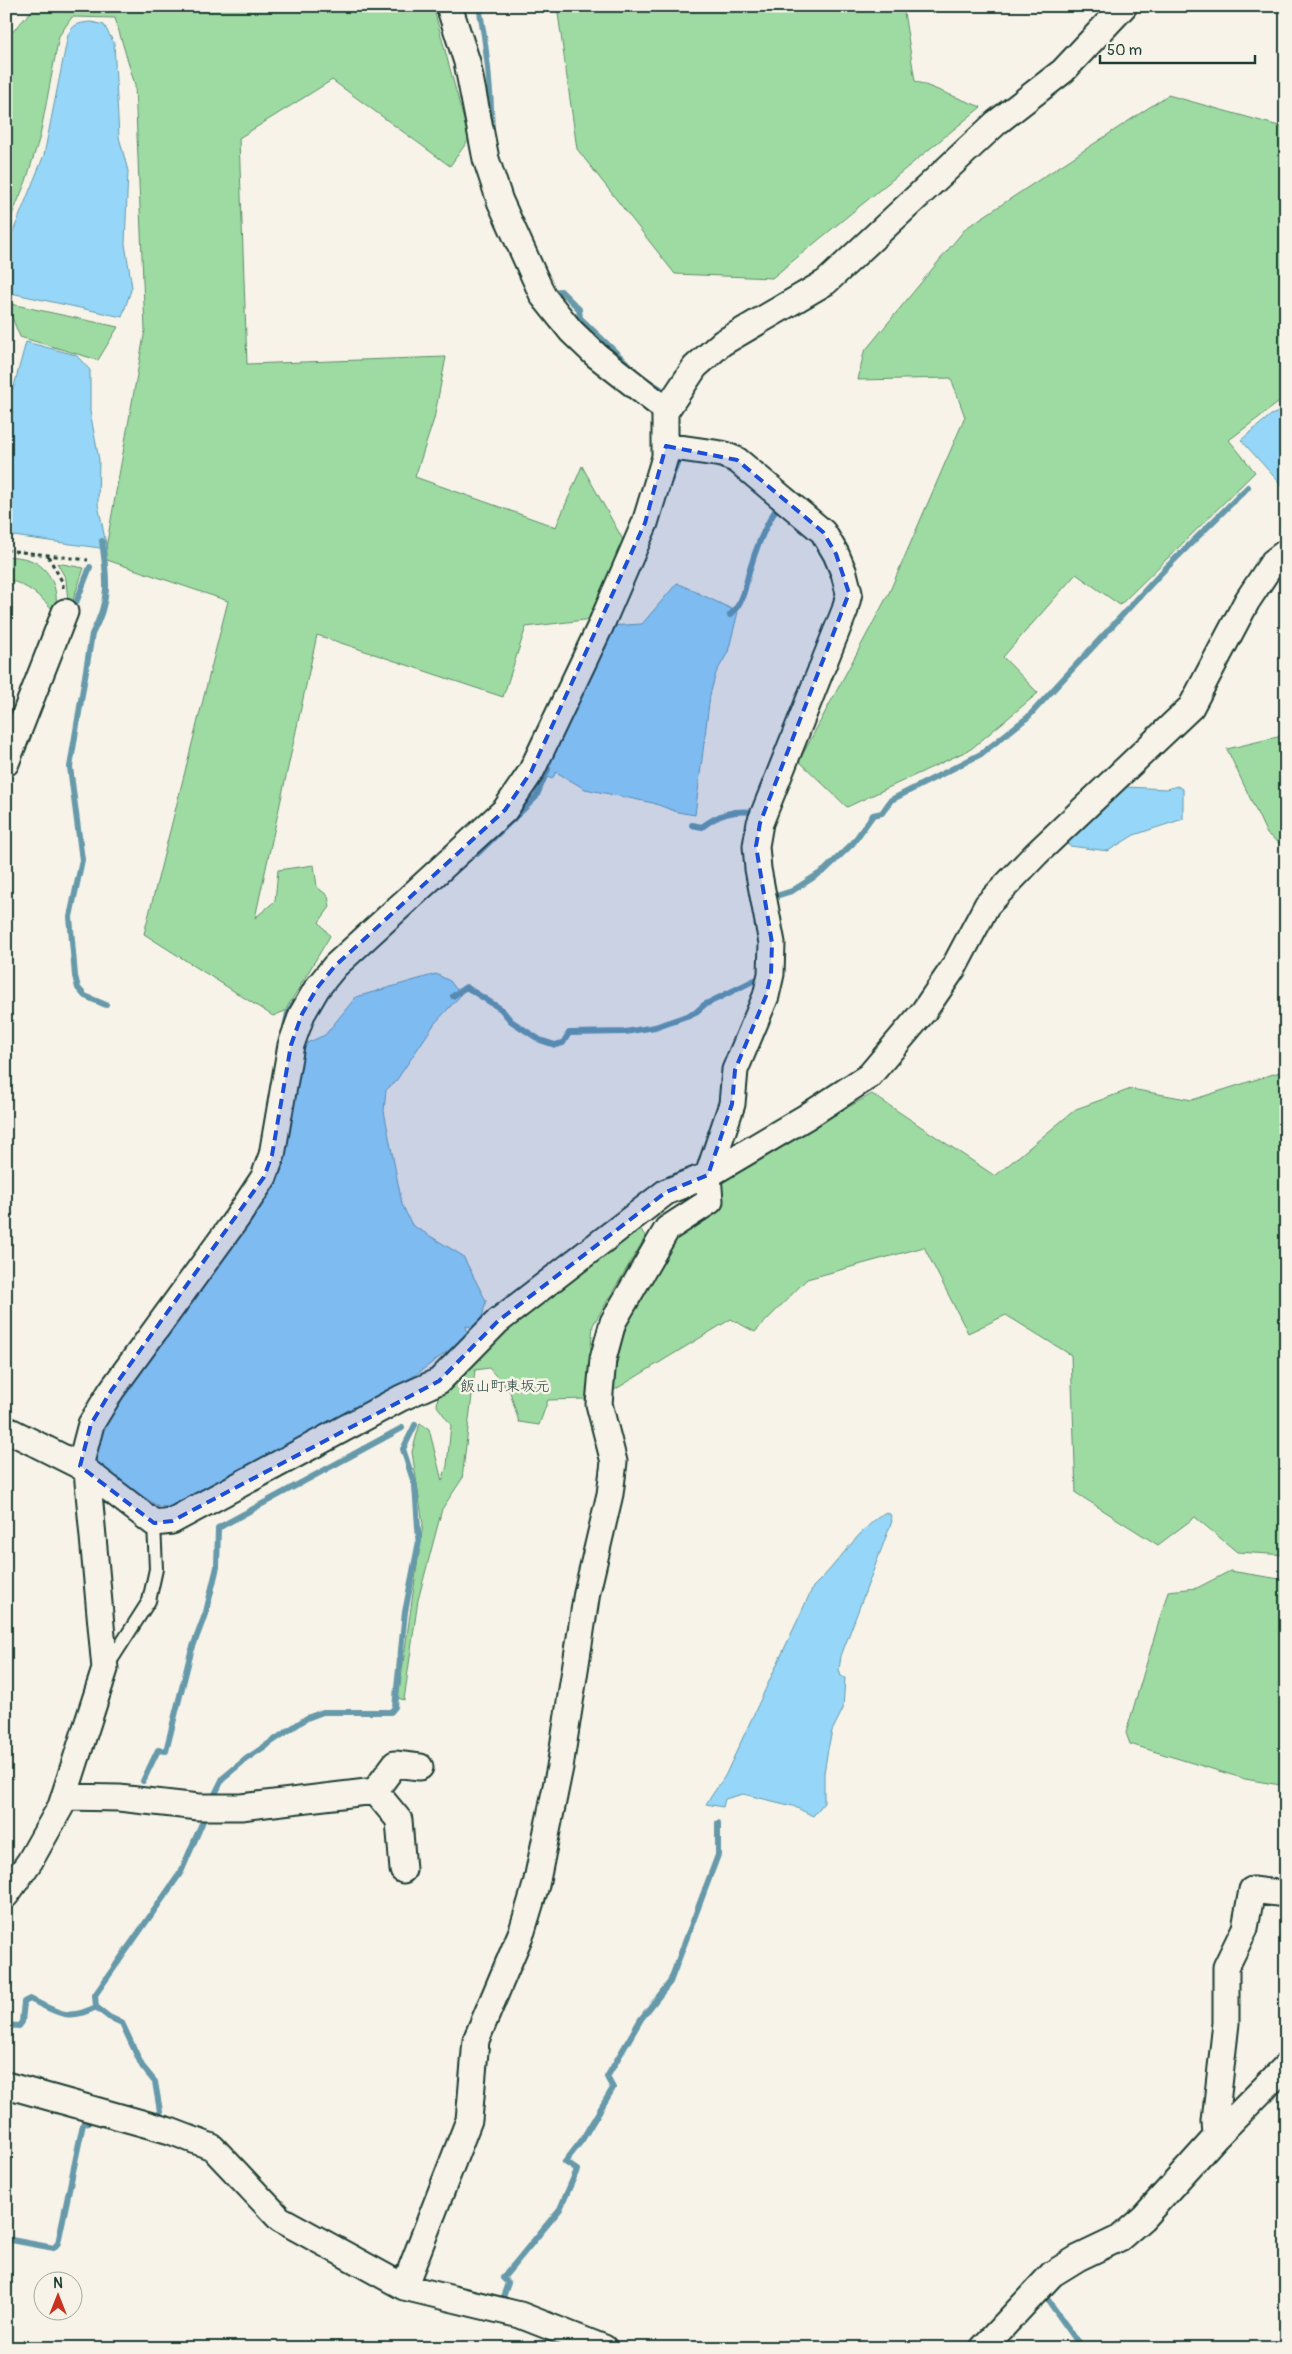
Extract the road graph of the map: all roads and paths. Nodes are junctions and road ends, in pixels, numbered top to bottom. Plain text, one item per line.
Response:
1 (449, 6) edge
2 (1124, 6) edge
3 (665, 412) junction
4 (666, 446) junction
5 (6, 550) edge
6 (1286, 552) edge
7 (48, 556) junction
8 (88, 560) dead end
9 (65, 612) joint
10 (6, 762) edge
11 (708, 1175) junction
12 (6, 1429) edge
13 (83, 1469) junction
14 (154, 1523) junction
15 (105, 1669) junction
16 (420, 1767) dead end
17 (375, 1792) junction
18 (64, 1797) junction
19 (403, 1870) dead end
20 (1286, 1894) edge
21 (6, 1895) edge
22 (1286, 2066) edge
23 (6, 2085) edge
24 (1216, 2137) junction
25 (404, 2287) junction
26 (604, 2348) edge
27 (983, 2348) edge

1 - 3 street
2 - 3 street
3 - 4 street
4 - 11 street
4 - 13 street
5 - 7 path
6 - 11 street
7 - 8 path
7 - 9 path
9 - 10 street
11 - 14 street
11 - 25 street
12 - 13 street
13 - 14 street
13 - 15 street
14 - 15 lane
15 - 18 street
16 - 17 street
17 - 18 street
17 - 19 street
18 - 21 street
20 - 24 street
22 - 24 street
23 - 25 street
24 - 27 street
25 - 26 street

